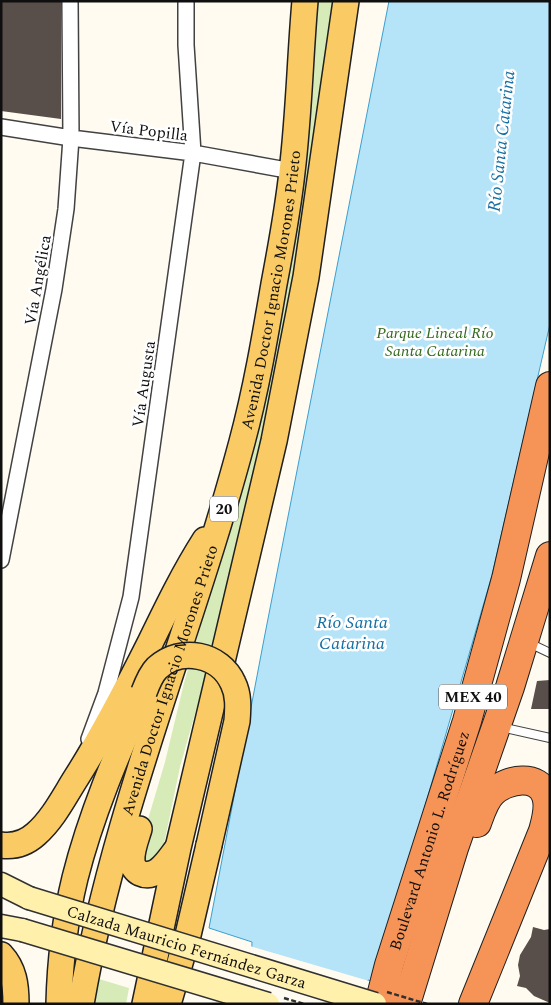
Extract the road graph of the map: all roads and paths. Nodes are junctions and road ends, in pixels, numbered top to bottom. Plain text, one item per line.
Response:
1 (70, 1) edge
2 (186, 1) edge
3 (305, 1) edge
4 (346, 1) edge
5 (1, 126) edge
6 (71, 138) junction
7 (193, 153) junction
8 (292, 171) junction
9 (550, 386) edge
10 (224, 510) junction
11 (550, 556) edge
12 (1, 560) edge
13 (524, 640) junction
14 (550, 653) edge
15 (152, 698) junction
16 (495, 731) junction
17 (550, 738) edge
18 (84, 765) junction
19 (549, 799) edge
20 (550, 838) edge
21 (1, 845) edge
22 (178, 848) junction
23 (1, 855) edge
24 (1, 884) edge
25 (435, 907) junction
26 (12, 928) edge
27 (1, 955) edge
28 (16, 1004) edge
29 (58, 1004) edge
30 (81, 1004) edge
31 (145, 1004) edge
32 (168, 1004) edge
33 (268, 1004) edge
34 (375, 1004) edge
35 (380, 1004) edge
36 (406, 1004) edge
37 (473, 1004) edge
38 (485, 1004) edge

1 - 6 street, Vía Angélica
2 - 7 street, Vía Augusta
3 - 8 main road, Avenida Doctor Ignacio Morones Prieto / 20
4 - 22 main road, Avenida Doctor Ignacio Morones Prieto / 20
5 - 6 street, Vía Popilla
6 - 7 street, Vía Popilla
6 - 12 street, Vía Angélica
7 - 8 street, Vía Popilla
7 - 18 street, Vía Augusta
8 - 10 main road, Avenida Doctor Ignacio Morones Prieto / 20
9 - 35 highway, Boulevard Antonio L. Rodríguez / MEX 40
10 - 15 main road, Avenida Doctor Ignacio Morones Prieto / 20
10 - 18 main road
11 - 13 highway, Boulevard Antonio L. Rodríguez / MEX 40
13 - 14 lane
13 - 16 highway, Boulevard Antonio L. Rodríguez / MEX 40
15 - 22 main road
15 - 23 main road
15 - 29 main road
15 - 30 main road, Avenida Doctor Ignacio Morones Prieto / 20
15 - 32 main road, bridge
16 - 17 lane
16 - 19 highway
16 - 25 highway, Boulevard Antonio L. Rodríguez / MEX 40
18 - 21 main road
19 - 25 highway
19 - 37 highway
20 - 38 highway
22 - 31 main road, Avenida Doctor Ignacio Morones Prieto / 20
24 - 34 main road, Calzada Mauricio Fernández Garza, bridge
25 - 36 highway, Boulevard Antonio L. Rodríguez / MEX 40
26 - 33 main road, Calzada Mauricio Fernández Garza, bridge
27 - 28 main road

